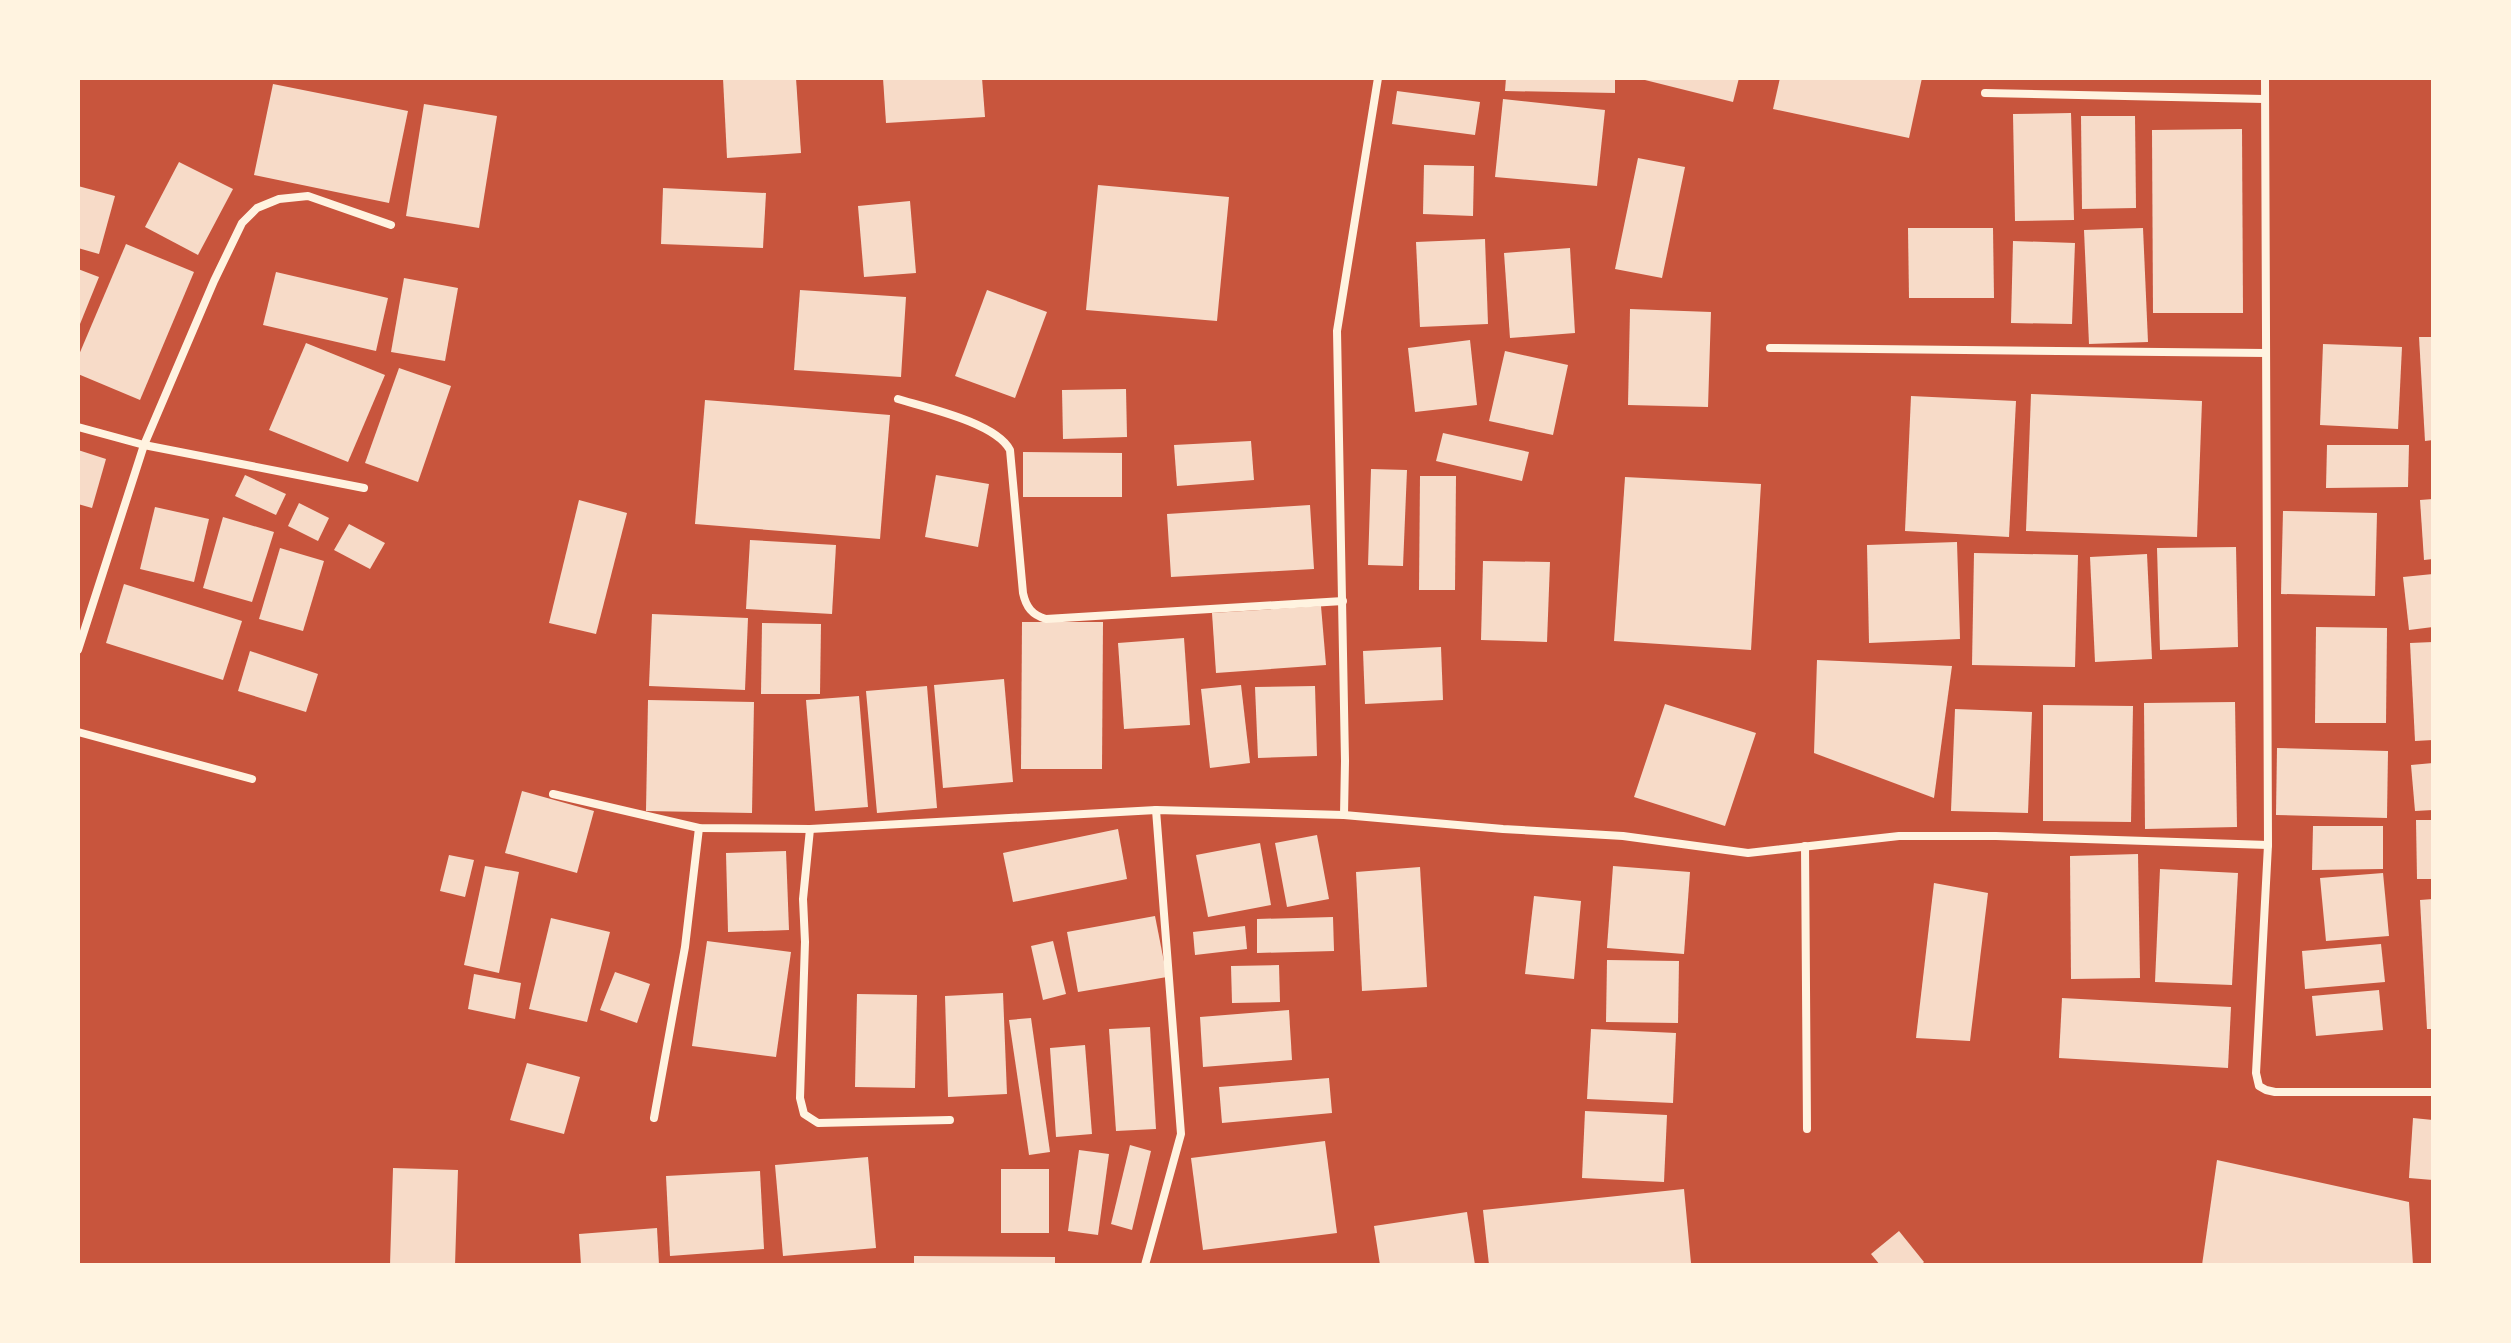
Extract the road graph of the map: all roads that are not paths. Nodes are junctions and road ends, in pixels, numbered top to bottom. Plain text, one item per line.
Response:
1 (1378, 78) edge
2 (2265, 78) edge
3 (1985, 93) dead end
4 (2264, 99) junction
5 (391, 225) dead end
6 (1770, 348) dead end
7 (2266, 353) junction
8 (898, 399) dead end
9 (78, 427) edge
10 (144, 445) junction
11 (364, 488) dead end
12 (1343, 601) junction
13 (78, 650) edge
14 (78, 732) edge
15 (252, 779) dead end
16 (553, 794) dead end
17 (1156, 810) junction
18 (1344, 815) junction
19 (699, 828) junction
20 (810, 829) junction
21 (2268, 845) junction
22 (1805, 846) junction
23 (2433, 1092) edge
24 (654, 1118) dead end
25 (950, 1120) dead end
26 (1807, 1129) dead end
27 (1145, 1265) edge

1 - 12 street
2 - 4 street
3 - 4 street
4 - 7 street
5 - 10 street
6 - 7 street
7 - 21 street
8 - 12 street
9 - 10 street
10 - 11 street
10 - 13 street
12 - 18 street
14 - 15 street
16 - 19 street
17 - 18 street
17 - 20 street
17 - 27 street
18 - 22 street
19 - 20 street
19 - 24 street
20 - 25 street
21 - 22 street
21 - 23 street
22 - 26 street

